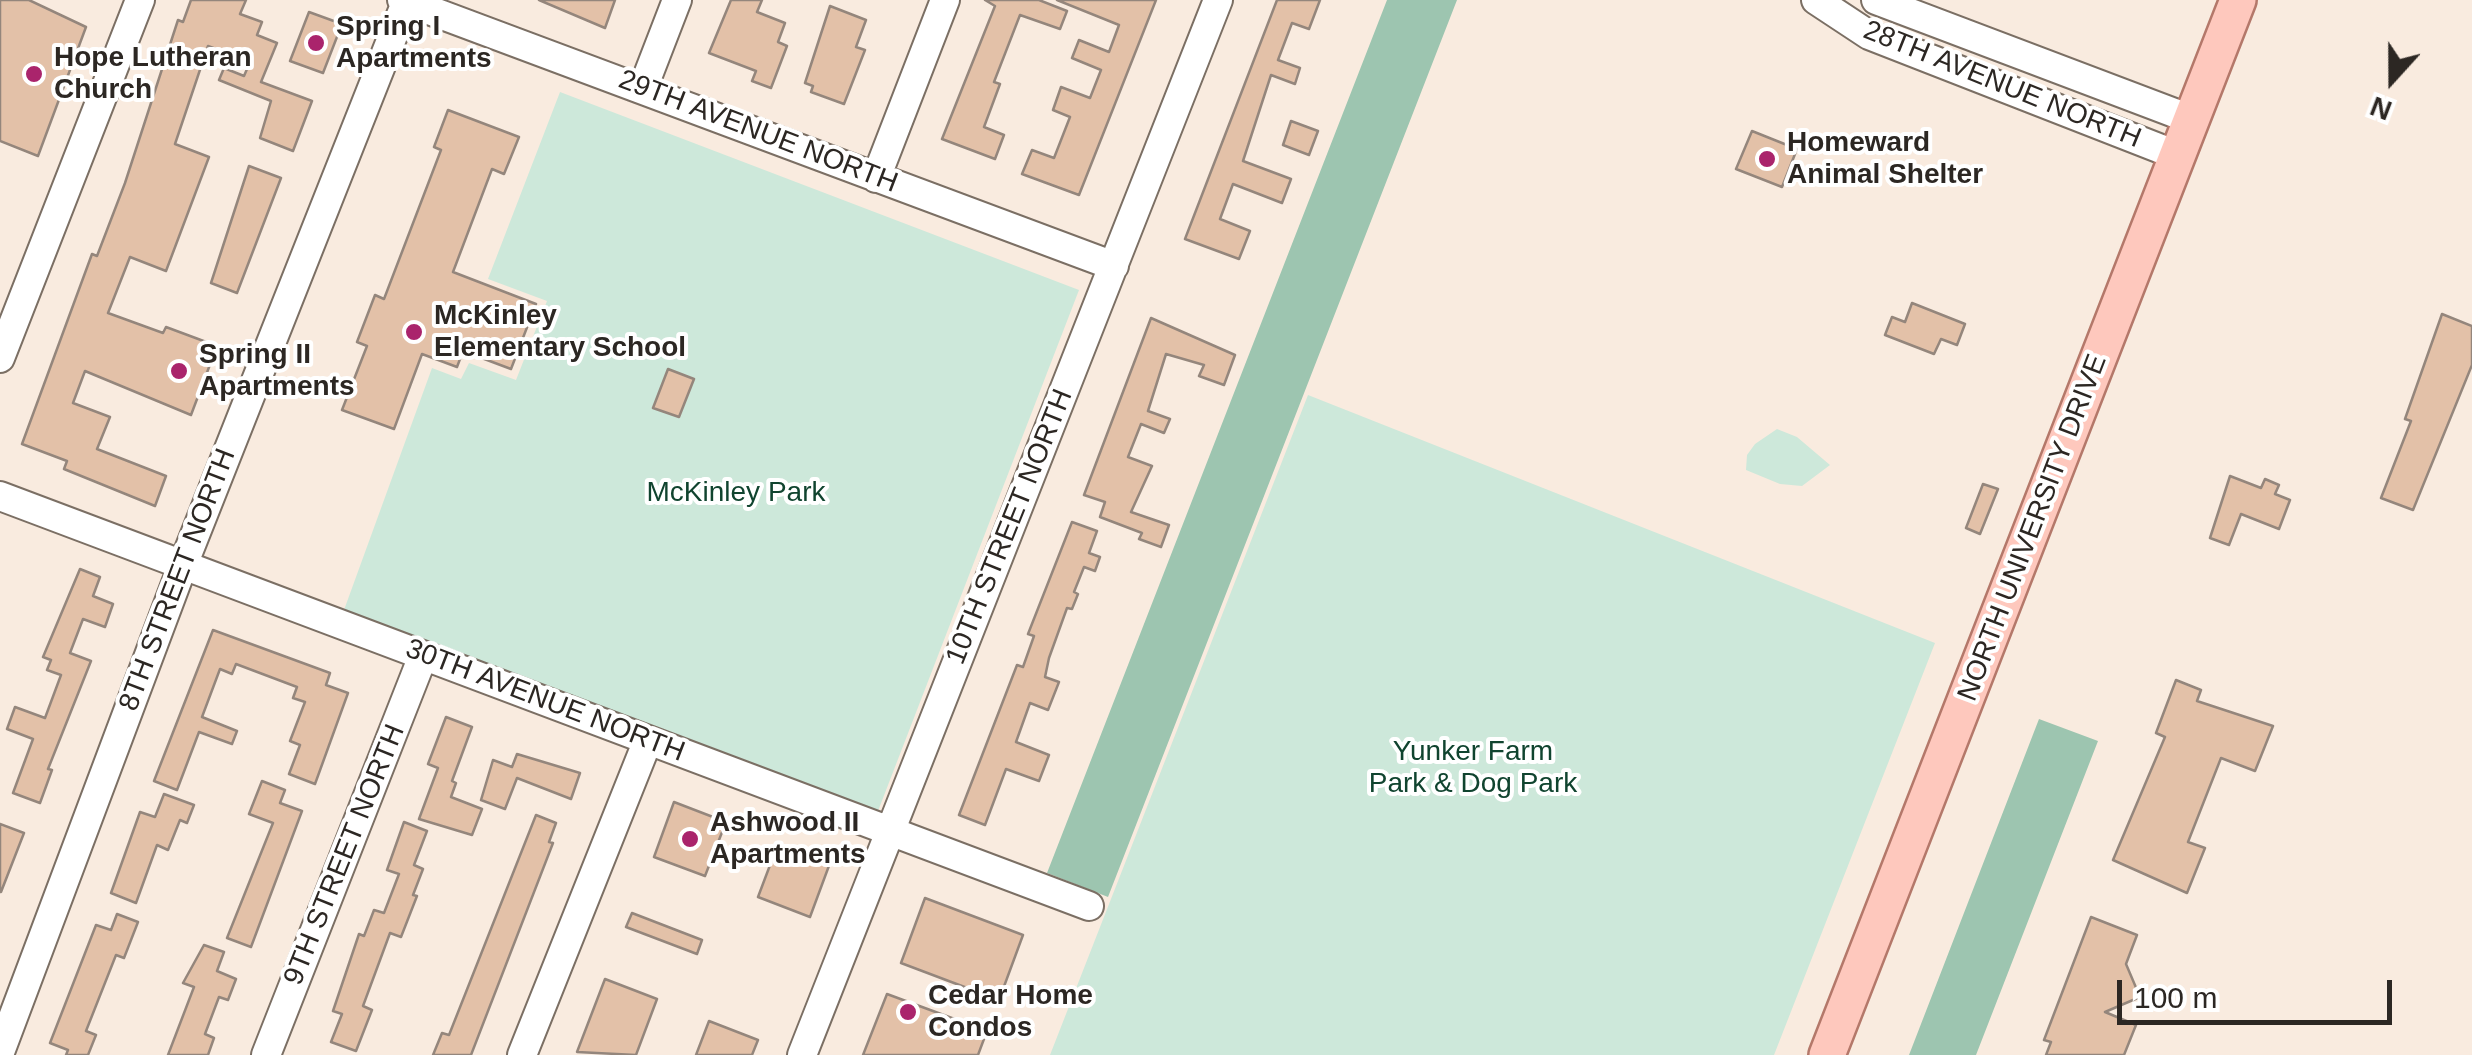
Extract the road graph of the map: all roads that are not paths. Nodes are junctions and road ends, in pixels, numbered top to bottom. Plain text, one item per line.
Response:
1 (140, 0) edge
2 (677, 0) edge
3 (945, 0) edge
4 (1218, 0) edge
5 (1876, 0) edge
6 (2238, 0) edge
7 (405, 1) edge
8 (1832, 1) edge
9 (643, 88) junction
10 (2193, 120) junction
11 (2179, 156) junction
12 (876, 178) junction
13 (1114, 266) junction
14 (0, 358) edge
15 (0, 496) edge
16 (184, 565) junction
17 (424, 656) junction
18 (648, 740) junction
19 (888, 830) junction
20 (1089, 906) dead end
21 (0, 1052) edge
22 (266, 1055) edge
23 (522, 1055) edge
24 (802, 1055) edge
25 (1827, 1055) edge

1 - 14 street
2 - 9 street
3 - 12 street
4 - 13 street, 10TH STREET NORTH
5 - 10 street, 28TH AVENUE NORTH
6 - 10 main road, NORTH UNIVERSITY DRIVE
7 - 9 street, 29TH AVENUE NORTH
7 - 16 street, 8TH STREET NORTH
8 - 11 street, 28TH AVENUE NORTH
9 - 12 street, 29TH AVENUE NORTH
10 - 11 main road, NORTH UNIVERSITY DRIVE
11 - 25 main road, NORTH UNIVERSITY DRIVE
12 - 13 street, 29TH AVENUE NORTH
13 - 19 street, 10TH STREET NORTH
15 - 16 street, 30TH AVENUE NORTH
16 - 17 street, 30TH AVENUE NORTH
16 - 21 street, 8TH STREET NORTH
17 - 18 street, 30TH AVENUE NORTH
17 - 22 street, 9TH STREET NORTH
18 - 19 street, 30TH AVENUE NORTH
18 - 23 street
19 - 20 street, 30TH AVENUE NORTH
19 - 24 street, 10TH STREET NORTH

